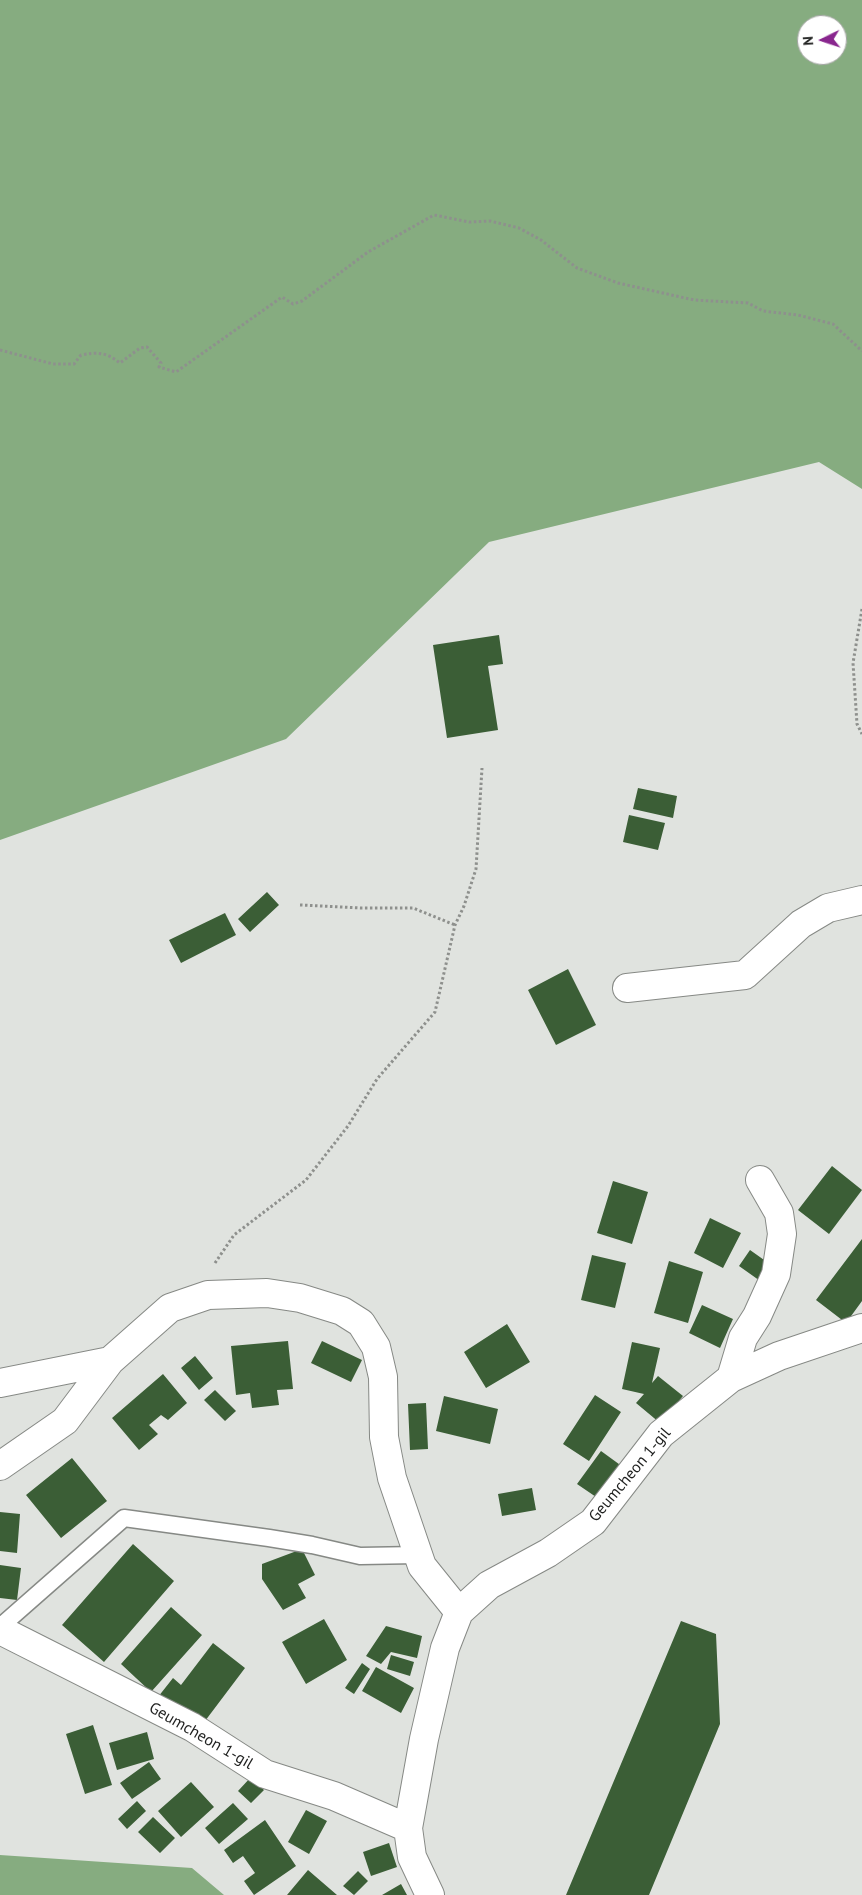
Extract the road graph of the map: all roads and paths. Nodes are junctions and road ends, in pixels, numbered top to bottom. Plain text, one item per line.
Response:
1 (0, 350) edge
2 (862, 351) edge
3 (862, 609) edge
4 (862, 734) edge
5 (482, 768) dead end
6 (862, 900) edge
7 (300, 905) dead end
8 (455, 925) junction
9 (627, 988) dead end
10 (760, 1180) dead end
11 (190, 1301) junction
12 (862, 1328) edge
13 (110, 1361) junction
14 (731, 1378) junction
15 (0, 1383) edge
16 (0, 1466) edge
17 (418, 1555) junction
18 (459, 1612) junction
19 (0, 1629) edge
20 (408, 1828) junction
21 (430, 1895) edge

1 - 2 path
3 - 4 path
5 - 8 path
6 - 9 street
7 - 8 path
8 - 11 path
10 - 14 street
11 - 13 street
11 - 17 street
12 - 14 street, Geumcheon 1-gil
13 - 15 street
13 - 16 street
14 - 18 street, Geumcheon 1-gil
17 - 18 street
17 - 19 lane
18 - 20 street, Geumcheon 1-gil
19 - 20 street, Geumcheon 1-gil
20 - 21 street, Geumcheon 1-gil

